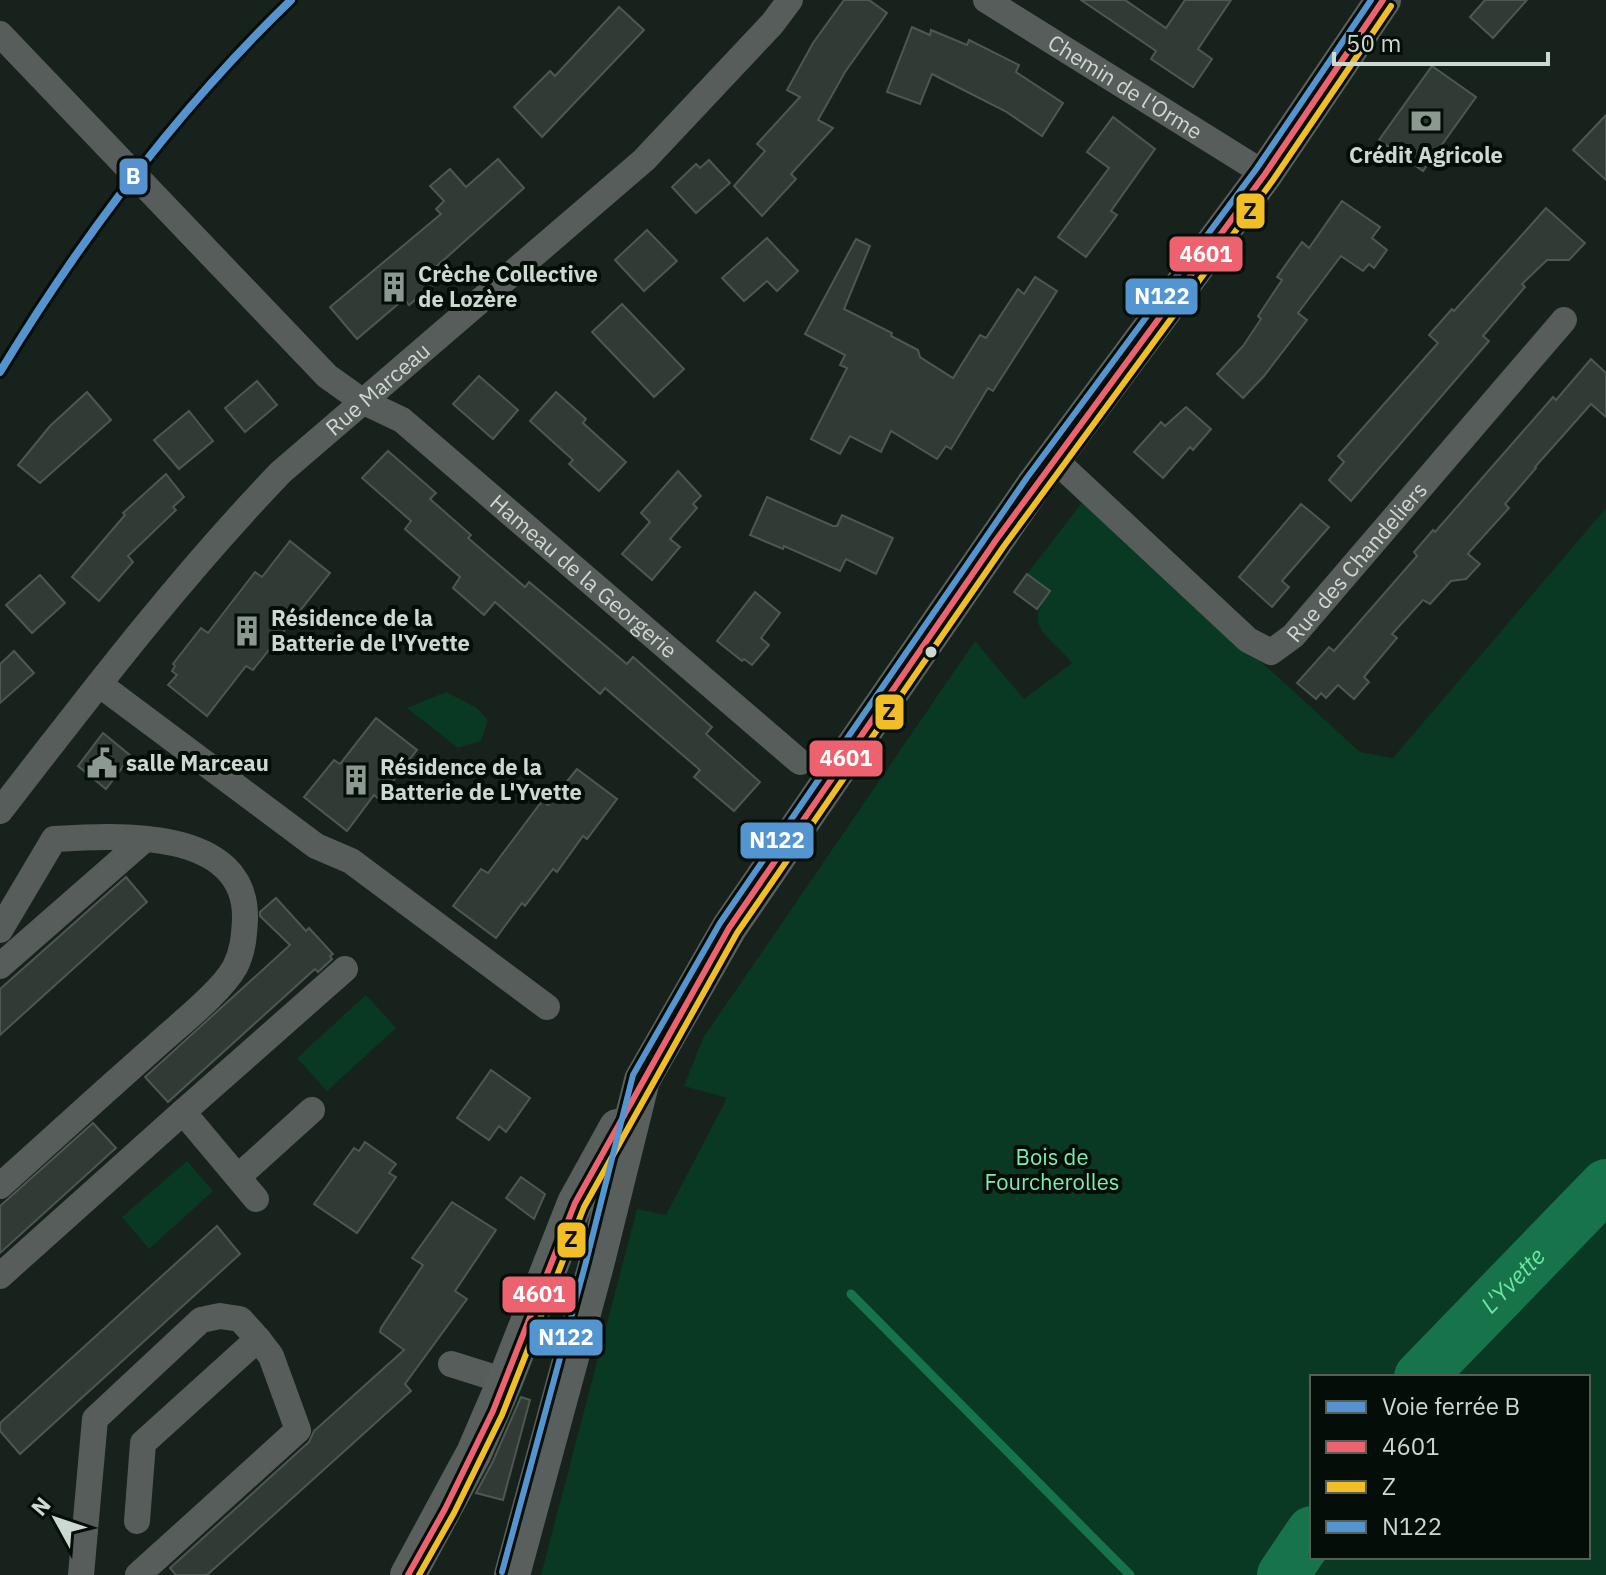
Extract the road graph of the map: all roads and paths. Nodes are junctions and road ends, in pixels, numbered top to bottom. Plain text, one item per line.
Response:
1 (790, 0) edge
2 (986, 0) edge
3 (1383, 0) edge
4 (0, 34) edge
5 (1265, 174) junction
6 (1564, 320) dead end
7 (362, 401) junction
8 (1054, 459) junction
9 (99, 684) junction
10 (800, 762) dead end
11 (0, 811) edge
12 (144, 840) junction
13 (0, 930) edge
14 (0, 966) edge
15 (345, 969) dead end
16 (547, 1007) dead end
17 (642, 1080) junction
18 (312, 1110) dead end
19 (183, 1112) junction
20 (238, 1177) junction
21 (0, 1186) edge
22 (256, 1199) dead end
23 (0, 1276) edge
24 (258, 1339) junction
25 (451, 1364) dead end
26 (505, 1381) junction
27 (137, 1521) dead end
28 (81, 1575) edge
29 (138, 1575) edge
30 (408, 1575) edge
31 (512, 1575) edge

1 - 7 street, Rue Marceau
2 - 5 street, Chemin de l'Orme
3 - 5 main road
4 - 7 street, Hameau de la Georgerie
5 - 8 main road
6 - 8 street, Rue des Chandeliers
7 - 9 street, Rue Marceau
7 - 10 street, Hameau de la Georgerie
8 - 17 main road
9 - 11 street, Rue Marceau
9 - 16 street
12 - 13 street
12 - 14 street
12 - 21 street
15 - 19 street
17 - 26 main road
17 - 31 main road
18 - 20 street
19 - 20 street
19 - 23 street
20 - 22 street
24 - 27 street
24 - 28 street
24 - 29 street
25 - 26 street
26 - 30 main road

